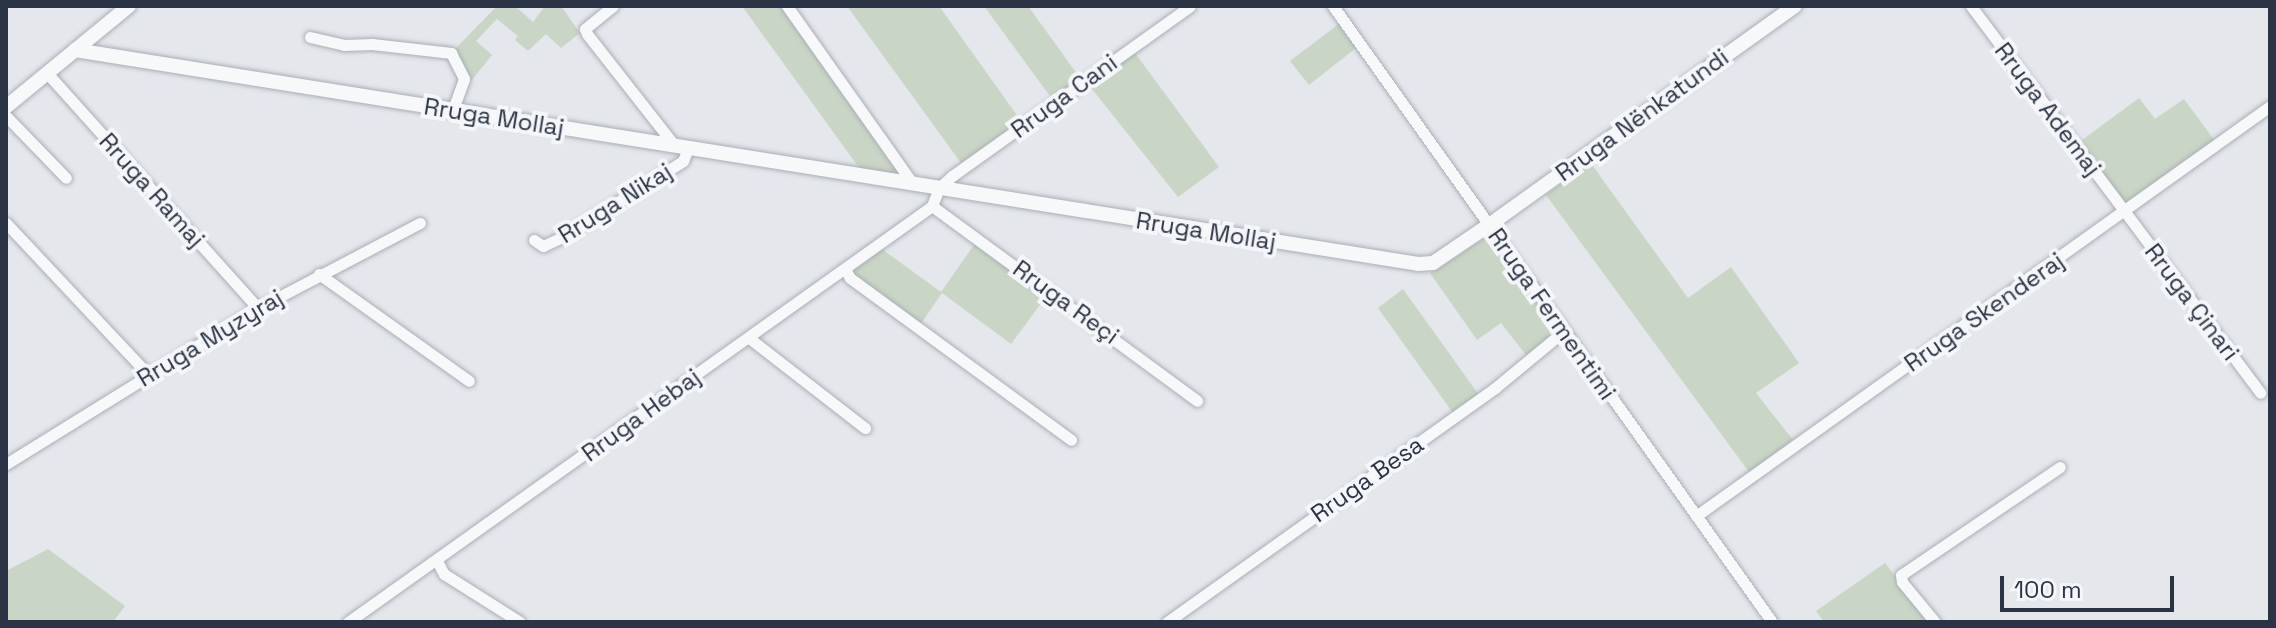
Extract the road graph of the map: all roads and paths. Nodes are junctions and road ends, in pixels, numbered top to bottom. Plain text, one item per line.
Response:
1 (129, 6) edge
2 (613, 6) edge
3 (787, 6) edge
4 (1190, 6) edge
5 (1333, 6) edge
6 (1795, 6) edge
7 (1971, 6) edge
8 (310, 37) dead end
9 (75, 50) junction
10 (47, 73) junction
11 (2270, 106) edge
12 (6, 107) edge
13 (453, 110) junction
14 (6, 116) edge
15 (681, 147) junction
16 (66, 178) dead end
17 (913, 184) junction
18 (939, 188) junction
19 (932, 206) junction
20 (2124, 212) junction
21 (6, 223) edge
22 (420, 223) dead end
23 (1489, 225) junction
24 (534, 240) dead end
25 (845, 269) junction
26 (319, 274) junction
27 (258, 308) junction
28 (1564, 331) junction
29 (749, 338) junction
30 (148, 374) junction
31 (469, 381) dead end
32 (2260, 393) dead end
33 (1197, 401) dead end
34 (865, 428) dead end
35 (1071, 440) dead end
36 (6, 464) edge
37 (2060, 467) dead end
38 (1696, 516) junction
39 (437, 561) junction
40 (348, 622) edge
41 (520, 622) edge
42 (1167, 622) edge
43 (1772, 622) edge
44 (1935, 622) edge

1 - 9 street
2 - 15 street
3 - 17 street
4 - 18 street, Rruga Cani
5 - 23 street, Rruga Fermentimi
6 - 23 street, Rruga Nënkatundi
7 - 20 street, Rruga Ademaj
8 - 13 street
9 - 10 street
9 - 13 street, Rruga Mollaj
10 - 12 street
10 - 27 street, Rruga Ramaj
11 - 20 street, Rruga Skenderaj
13 - 15 street, Rruga Mollaj
14 - 16 street
15 - 17 street, Rruga Mollaj
15 - 24 street, Rruga Nikaj
17 - 18 street, Rruga Mollaj
18 - 19 street
18 - 23 street, Rruga Mollaj
19 - 25 street, Rruga Hebaj
19 - 33 street, Rruga Reçi
20 - 32 street, Rruga Çinari
20 - 38 street, Rruga Skenderaj
21 - 30 street
22 - 26 street, Rruga Myzyraj
23 - 28 street, Rruga Fermentimi
25 - 29 street, Rruga Hebaj
25 - 35 street
26 - 27 street, Rruga Myzyraj
26 - 31 street
27 - 30 street, Rruga Myzyraj
28 - 38 street, Rruga Fermentimi
28 - 42 street, Rruga Besa
29 - 34 street
29 - 39 street, Rruga Hebaj
30 - 36 street, Rruga Myzyraj
37 - 44 street
38 - 43 street, Rruga Fermentimi
39 - 40 street, Rruga Hebaj
39 - 41 street

